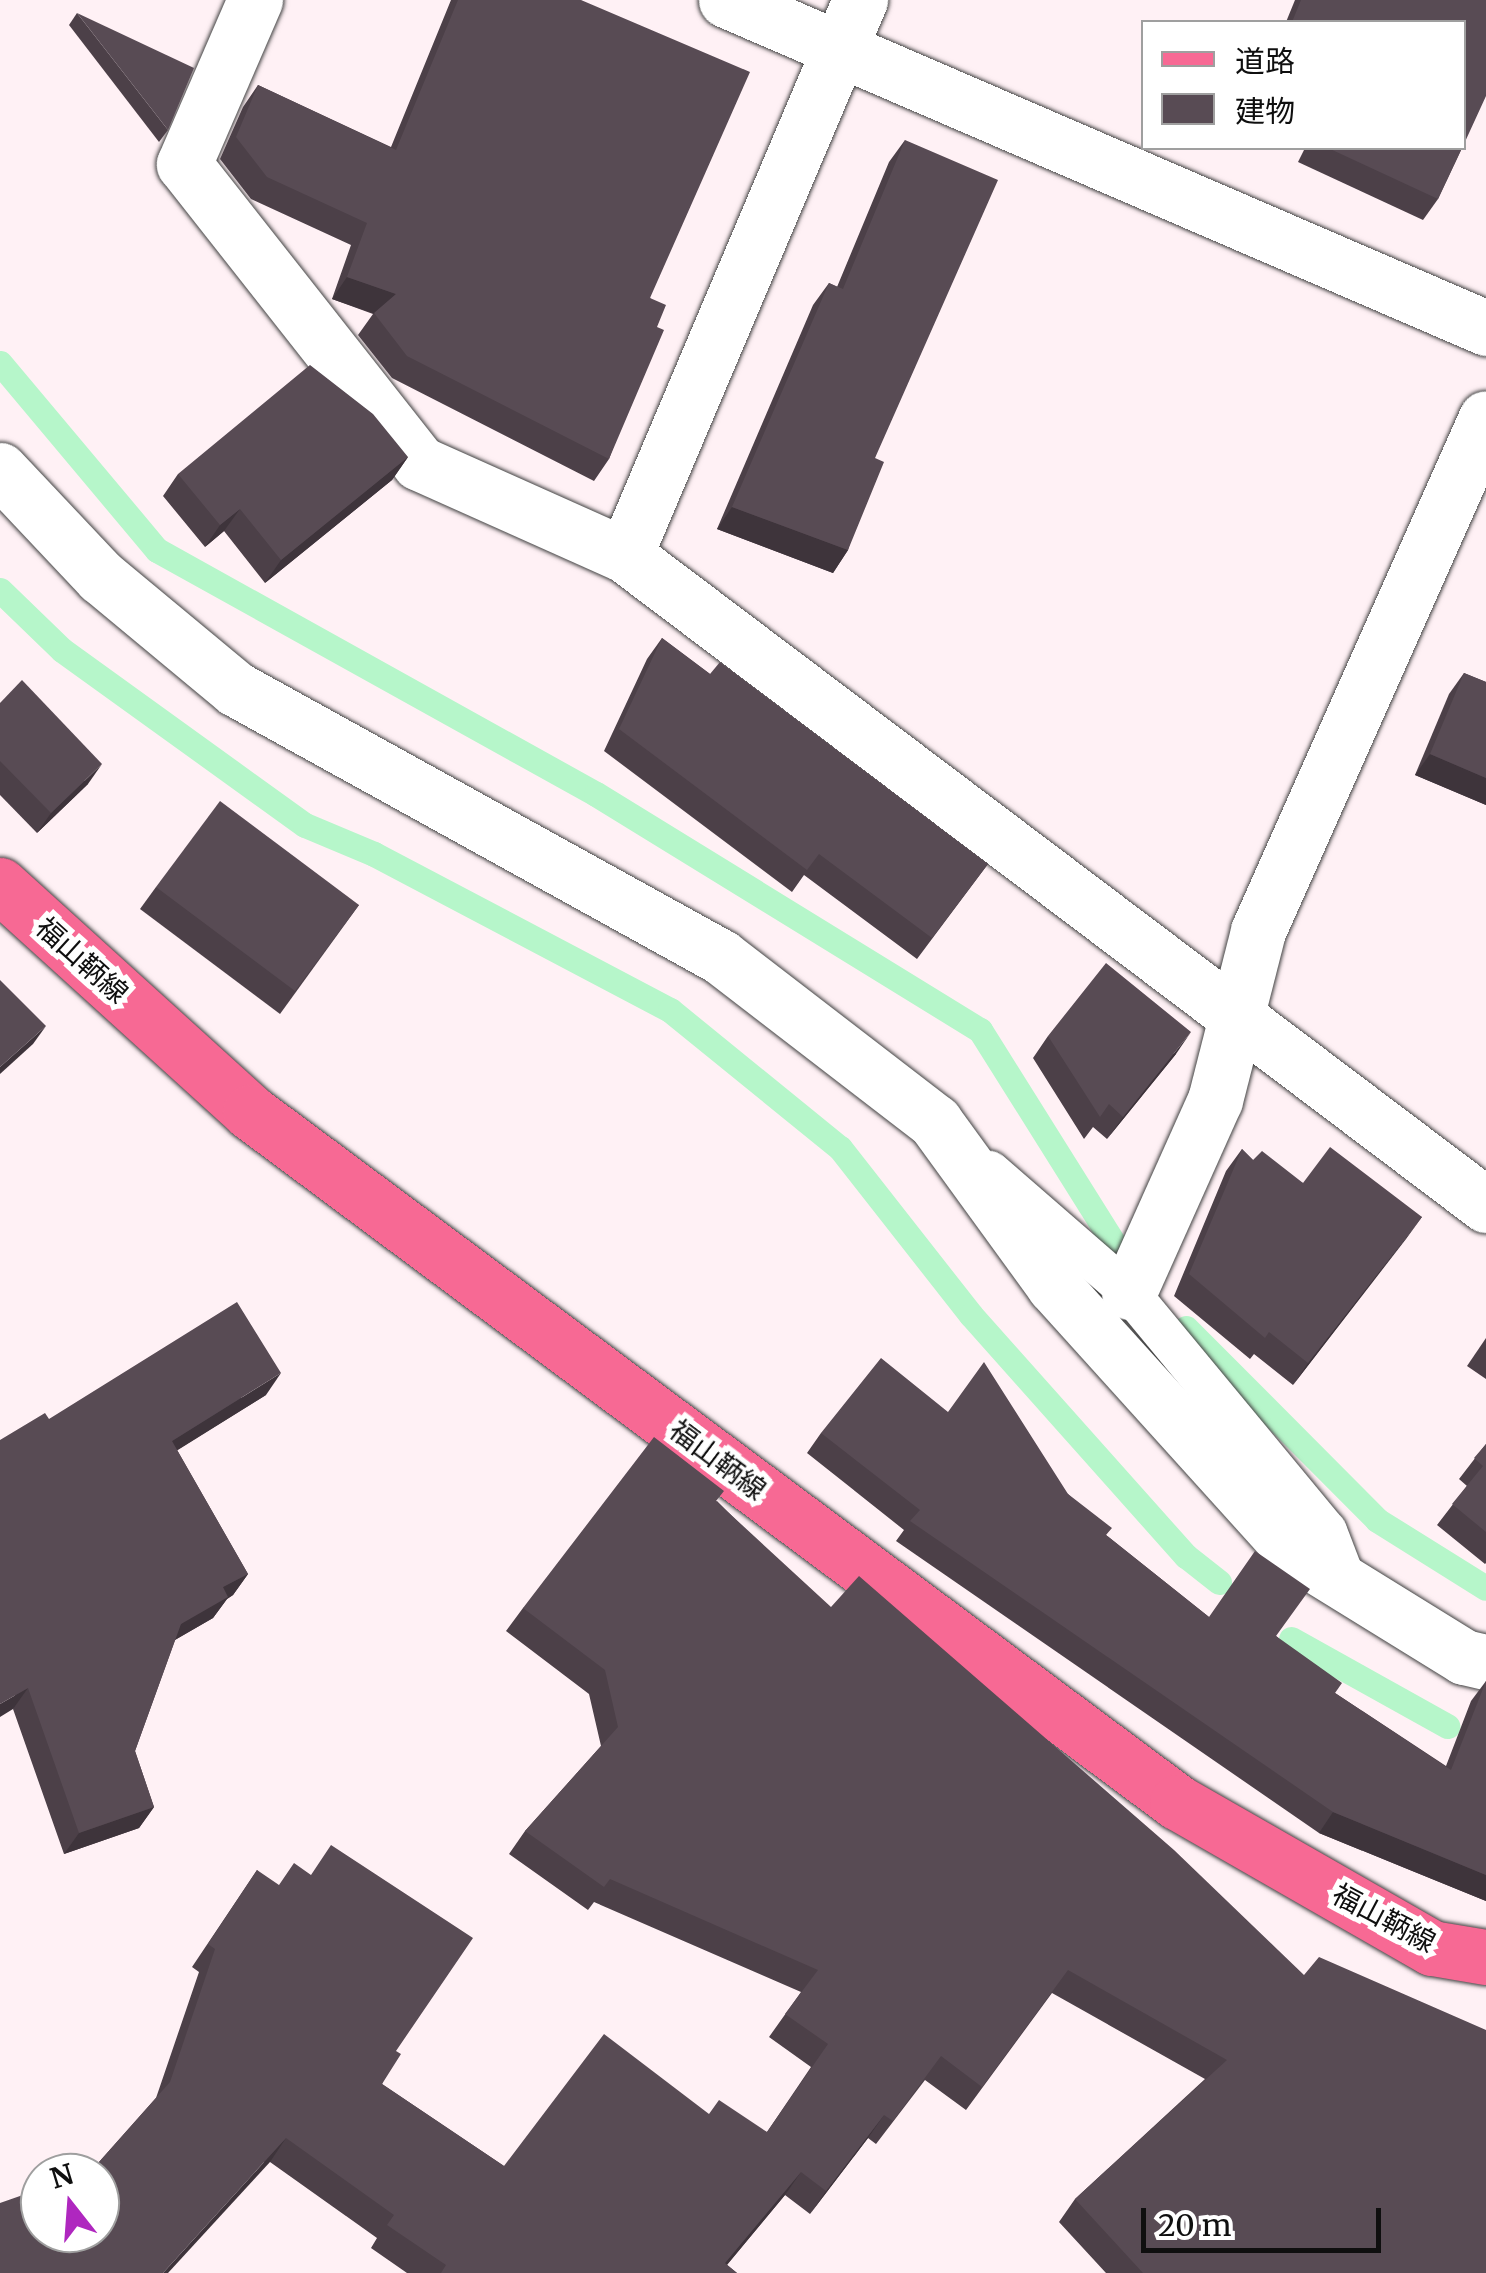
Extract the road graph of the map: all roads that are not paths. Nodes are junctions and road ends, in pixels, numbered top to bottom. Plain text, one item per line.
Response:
1 (255, 0) edge
2 (726, 0) edge
3 (849, 24) edge
4 (1486, 328) edge
5 (1486, 418) edge
6 (0, 470) edge
7 (626, 554) junction
8 (0, 885) edge
9 (1236, 1016) junction
10 (935, 1122) junction
11 (1486, 1205) edge
12 (1129, 1292) junction
13 (1347, 1583) junction
14 (1486, 1662) edge
15 (1486, 1956) edge

1 - 7 street
2 - 3 street
3 - 4 street
3 - 7 street
5 - 9 street
6 - 10 street
7 - 9 street
8 - 15 main road, 福山鞆線
9 - 11 street
9 - 12 street
10 - 12 lane
10 - 13 street
12 - 13 lane
13 - 14 street

